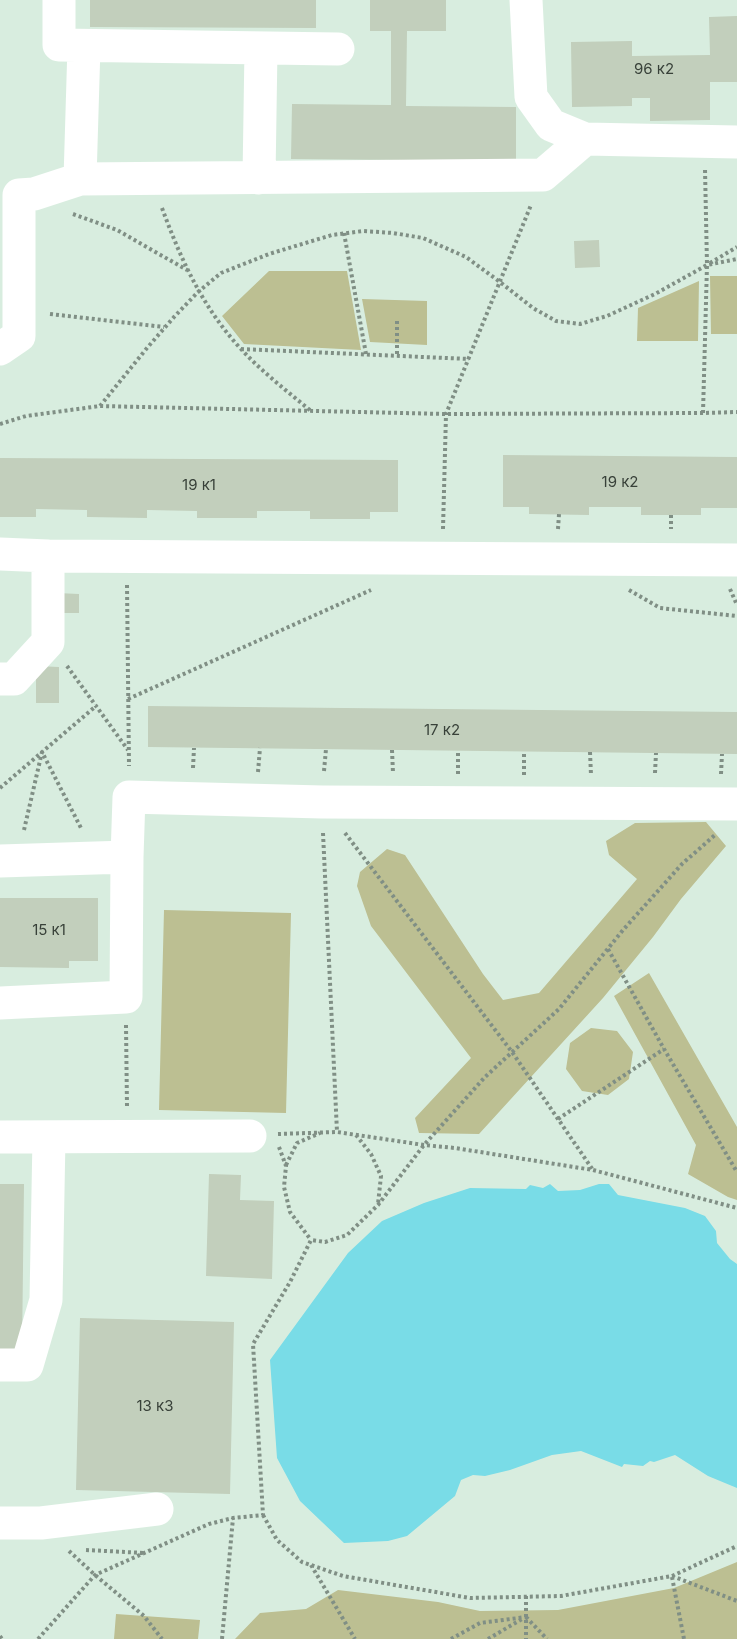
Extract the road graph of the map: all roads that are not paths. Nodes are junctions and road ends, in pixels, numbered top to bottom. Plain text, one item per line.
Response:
1 (60, 0) edge
2 (526, 0) edge
3 (84, 46) junction
4 (261, 48) junction
5 (338, 49) dead end
6 (585, 139) junction
7 (737, 142) edge
8 (259, 178) junction
9 (81, 179) junction
10 (9, 195) edge
11 (0, 349) edge
12 (0, 554) edge
13 (48, 556) junction
14 (737, 560) edge
15 (0, 680) edge
16 (729, 817) edge
17 (112, 857) junction
18 (8, 860) edge
19 (0, 1003) edge
20 (262, 1135) road end
21 (0, 1137) edge
22 (49, 1137) junction
23 (0, 1365) edge
24 (157, 1509) dead end
25 (0, 1523) edge

1 - 3 lane
2 - 6 lane
3 - 4 lane
3 - 9 lane
4 - 5 lane
4 - 8 lane
6 - 7 lane
6 - 8 lane
8 - 9 lane
9 - 10 lane
10 - 11 lane
12 - 13 lane
13 - 14 lane
13 - 15 lane
16 - 17 lane
17 - 18 lane
17 - 19 lane
20 - 22 lane
21 - 22 lane
22 - 23 lane
24 - 25 lane

